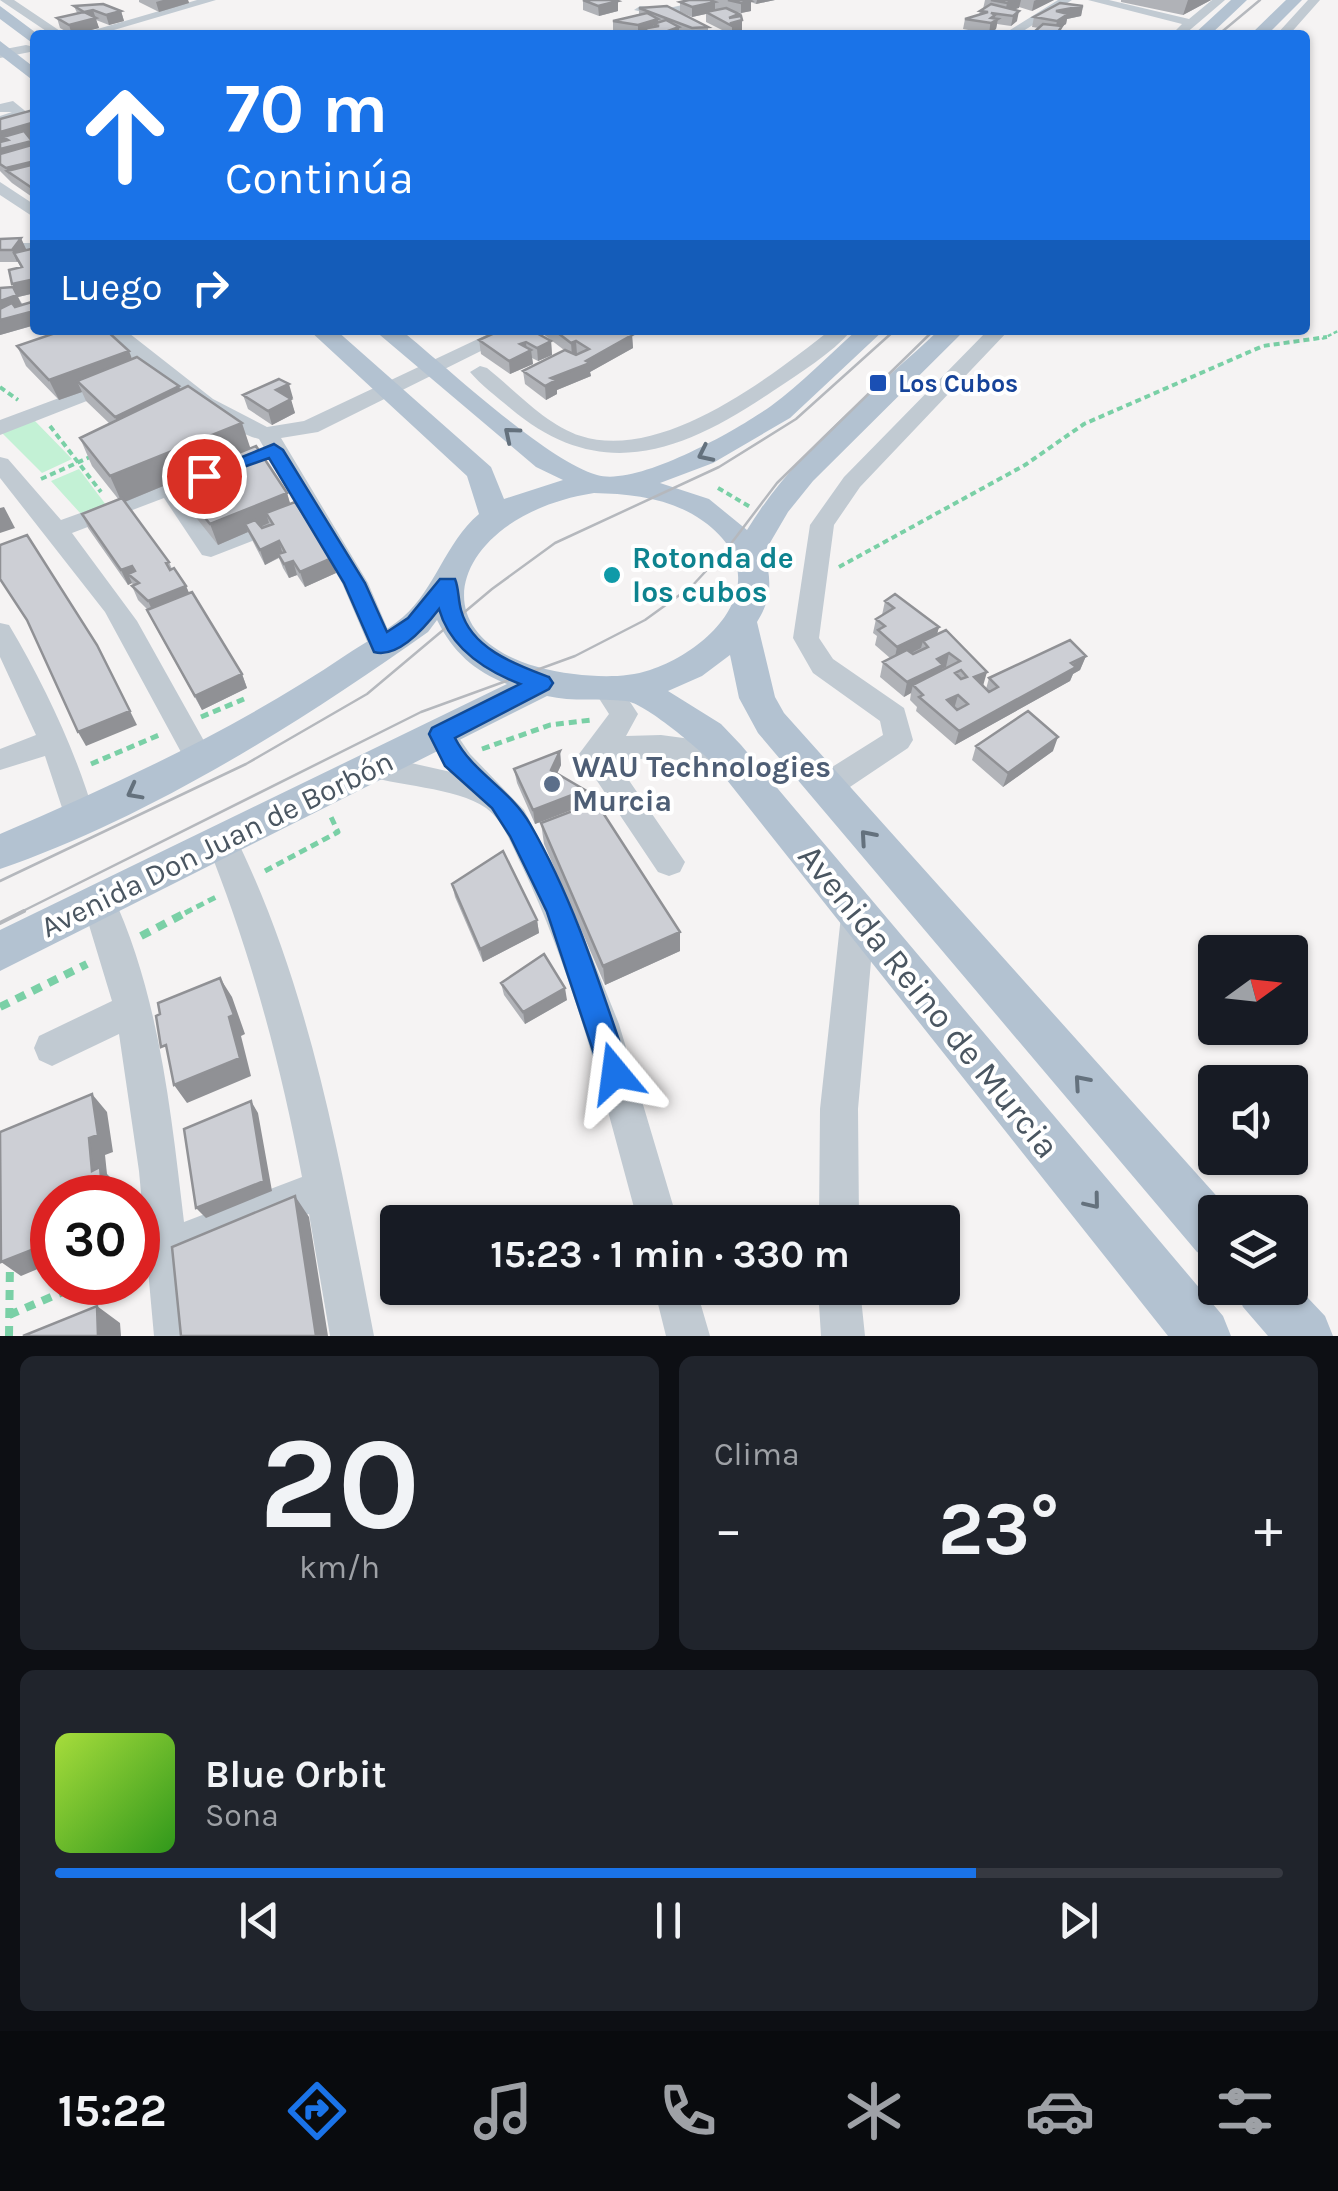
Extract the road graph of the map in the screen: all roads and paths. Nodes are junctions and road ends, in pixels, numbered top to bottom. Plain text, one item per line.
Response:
1 (6, 0) edge
2 (210, 0) edge
3 (720, 0) edge
4 (1066, 0) edge
5 (1094, 0) edge
6 (1219, 0) edge
7 (1240, 0) edge
8 (1295, 0) edge
9 (1314, 0) edge
10 (640, 10) edge
11 (0, 12) edge
12 (664, 12) junction
13 (680, 20) edge
14 (653, 24) edge
15 (1196, 29) edge
16 (52, 30) edge
17 (101, 30) edge
18 (667, 30) edge
19 (1016, 30) edge
20 (1263, 30) edge
21 (1287, 30) edge
22 (14, 55) edge
23 (0, 108) edge
24 (0, 120) edge
25 (18, 180) edge
26 (0, 186) edge
27 (30, 210) edge
28 (0, 248) edge
29 (30, 248) edge
30 (1338, 331) edge
31 (119, 335) edge
32 (327, 335) edge
33 (392, 335) edge
34 (502, 335) edge
35 (836, 335) edge
36 (866, 335) edge
37 (948, 335) edge
38 (994, 335) edge
39 (157, 368) junction
40 (434, 370) junction
41 (480, 372) dead end
42 (0, 387) edge
43 (389, 390) junction
44 (36, 414) junction
45 (0, 428) edge
46 (259, 451) junction
47 (98, 454) edge
48 (80, 462) junction
49 (0, 464) edge
50 (594, 484) junction
51 (625, 485) junction
52 (21, 488) junction
53 (169, 488) junction
54 (757, 492) dead end
55 (746, 504) dead end
56 (112, 510) junction
57 (310, 510) junction
58 (495, 515) junction
59 (58, 530) junction
60 (748, 554) junction
61 (814, 580) junction
62 (447, 584) junction
63 (741, 624) junction
64 (0, 632) edge
65 (382, 646) junction
66 (541, 683) junction
67 (244, 699) dead end
68 (620, 700) junction
69 (52, 740) junction
70 (188, 742) junction
71 (447, 747) junction
72 (594, 754) junction
73 (728, 755) junction
74 (4, 760) dead end
75 (371, 766) junction
76 (66, 775) junction
77 (824, 788) junction
78 (500, 800) junction
79 (349, 808) dead end
80 (79, 817) junction
81 (222, 841) junction
82 (0, 852) edge
83 (669, 862) dead end
84 (241, 883) junction
85 (100, 902) junction
86 (858, 916) junction
87 (118, 949) junction
88 (0, 951) edge
89 (0, 1007) edge
90 (131, 1010) junction
91 (52, 1048) dead end
92 (325, 1188) junction
93 (653, 1205) edge
94 (839, 1205) edge
95 (1198, 1215) edge
96 (166, 1248) junction
97 (0, 1260) edge
98 (33, 1305) edge
99 (680, 1305) edge
100 (840, 1305) edge
101 (1277, 1305) edge
102 (10, 1315) junction
103 (9, 1336) edge
104 (176, 1336) edge
105 (352, 1336) edge
106 (688, 1336) edge
107 (843, 1336) edge
108 (1203, 1336) edge
109 (1304, 1336) edge

1 - 16 street
2 - 17 street
3 - 12 street
4 - 19 street
5 - 15 street
6 - 15 street
7 - 15 main road
8 - 20 main road
9 - 21 street
10 - 12 street
11 - 22 main road
12 - 13 street
14 - 18 street
23 - 24 street
25 - 26 street
26 - 27 street
28 - 29 street
30 - 61 path
31 - 39 street
32 - 43 main road
33 - 40 main road
34 - 40 street
35 - 41 street
36 -> 51 main road
37 - 60 main road
38 - 61 street
39 - 44 street
39 - 46 street
40 - 43 street
50 -> 40 main road
42 - 44 path
43 - 46 street
43 - 58 main road
44 - 45 street
44 - 48 path
46 - 53 street
46 - 57 street
47 - 48 path
48 - 52 path
48 - 56 path
49 - 52 street
50 - 51 main road
50 - 58 main road
51 - 60 main road
52 - 59 street
53 - 56 street
53 - 57 street
54 - 55 path
56 - 59 street
57 - 65 street
58 - 62 main road
59 - 70 street
60 - 63 main road
61 - 77 street
62 - 65 main road
62 - 66 main road
63 - 68 main road
63 - 77 main road, Avenida Reino de Murcia
64 - 69 street
65 - 70 main road
66 - 68 main road
66 - 71 main road, Avenida Don Juan de Borbón
67 - 70 path
68 - 71 path
68 - 72 street
68 - 73 main road, Avenida Reino de Murcia
69 - 74 street
69 - 76 street
70 - 76 path
70 -> 80 main road
71 - 75 main road, Avenida Don Juan de Borbón
71 - 78 street
72 - 73 street
72 - 83 street
73 - 86 main road, Avenida Reino de Murcia
75 - 78 street
75 - 81 main road, Avenida Don Juan de Borbón
76 - 80 street
95 -> 77 main road, Avenida Reino de Murcia
78 - 93 street
79 - 84 path
80 - 82 main road
81 - 84 street
81 - 85 main road, Avenida Don Juan de Borbón
84 - 87 path
84 - 92 street
85 - 87 street
85 - 88 main road, Avenida Don Juan de Borbón
86 - 94 street
86 -> 108 main road, Avenida Reino de Murcia
87 - 89 path
87 - 90 street
90 - 91 street
90 - 96 street
92 - 96 street
92 - 105 street
96 - 104 street
97 - 102 path
98 - 102 path
99 - 106 street
100 - 107 street
101 - 109 main road
102 - 103 path

